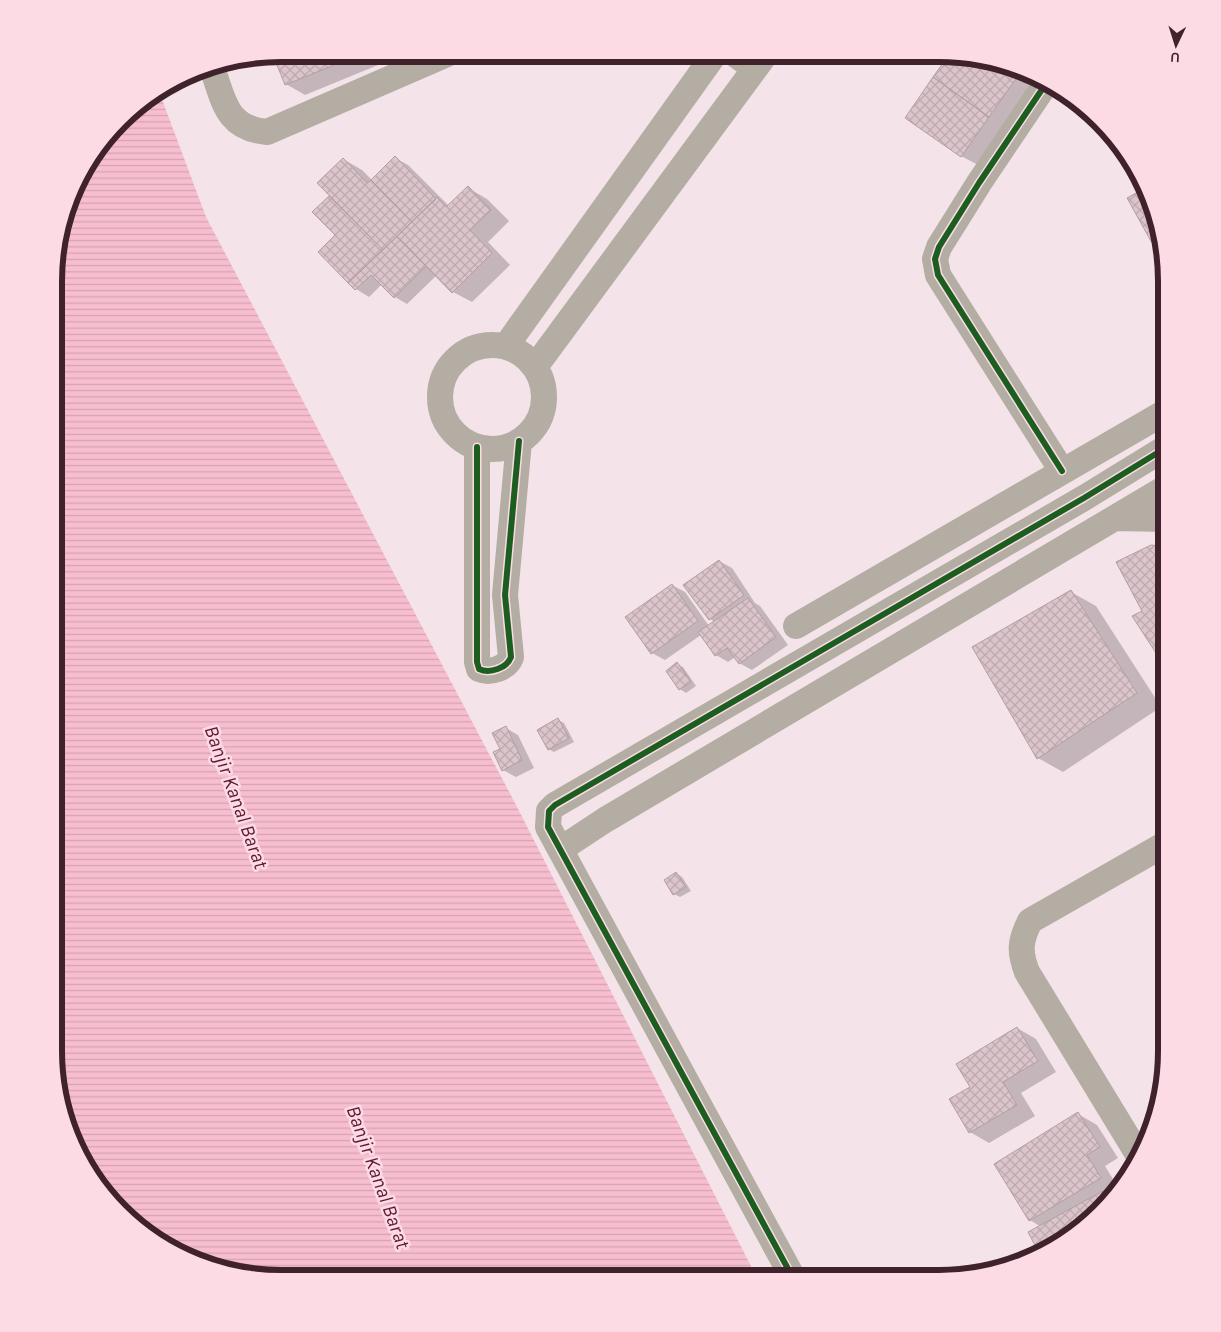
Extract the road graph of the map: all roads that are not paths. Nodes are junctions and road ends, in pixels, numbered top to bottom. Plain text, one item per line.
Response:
1 (429, 62) edge
2 (709, 62) edge
3 (751, 62) edge
4 (214, 73) edge
5 (1043, 89) edge
6 (506, 346) junction
7 (535, 367) junction
8 (1158, 416) edge
9 (519, 441) junction
10 (477, 447) junction
11 (1158, 453) edge
12 (1062, 472) junction
13 (1158, 492) edge
14 (1115, 518) junction
15 (1158, 519) edge
16 (796, 626) dead end
17 (585, 788) junction
18 (605, 820) junction
19 (1158, 848) edge
20 (561, 849) junction
21 (1135, 1149) edge
22 (789, 1270) edge

1 - 4 street
2 - 6 street
3 - 7 street
5 - 12 street
6 - 7 street
6 - 10 street
7 - 9 street
8 - 12 street
9 - 10 street
9 - 10 street
11 - 17 street
12 - 16 street
13 - 14 street
14 - 15 street
14 - 18 street
17 - 18 street
17 - 20 street
18 - 20 street
19 - 21 street
20 - 22 street

